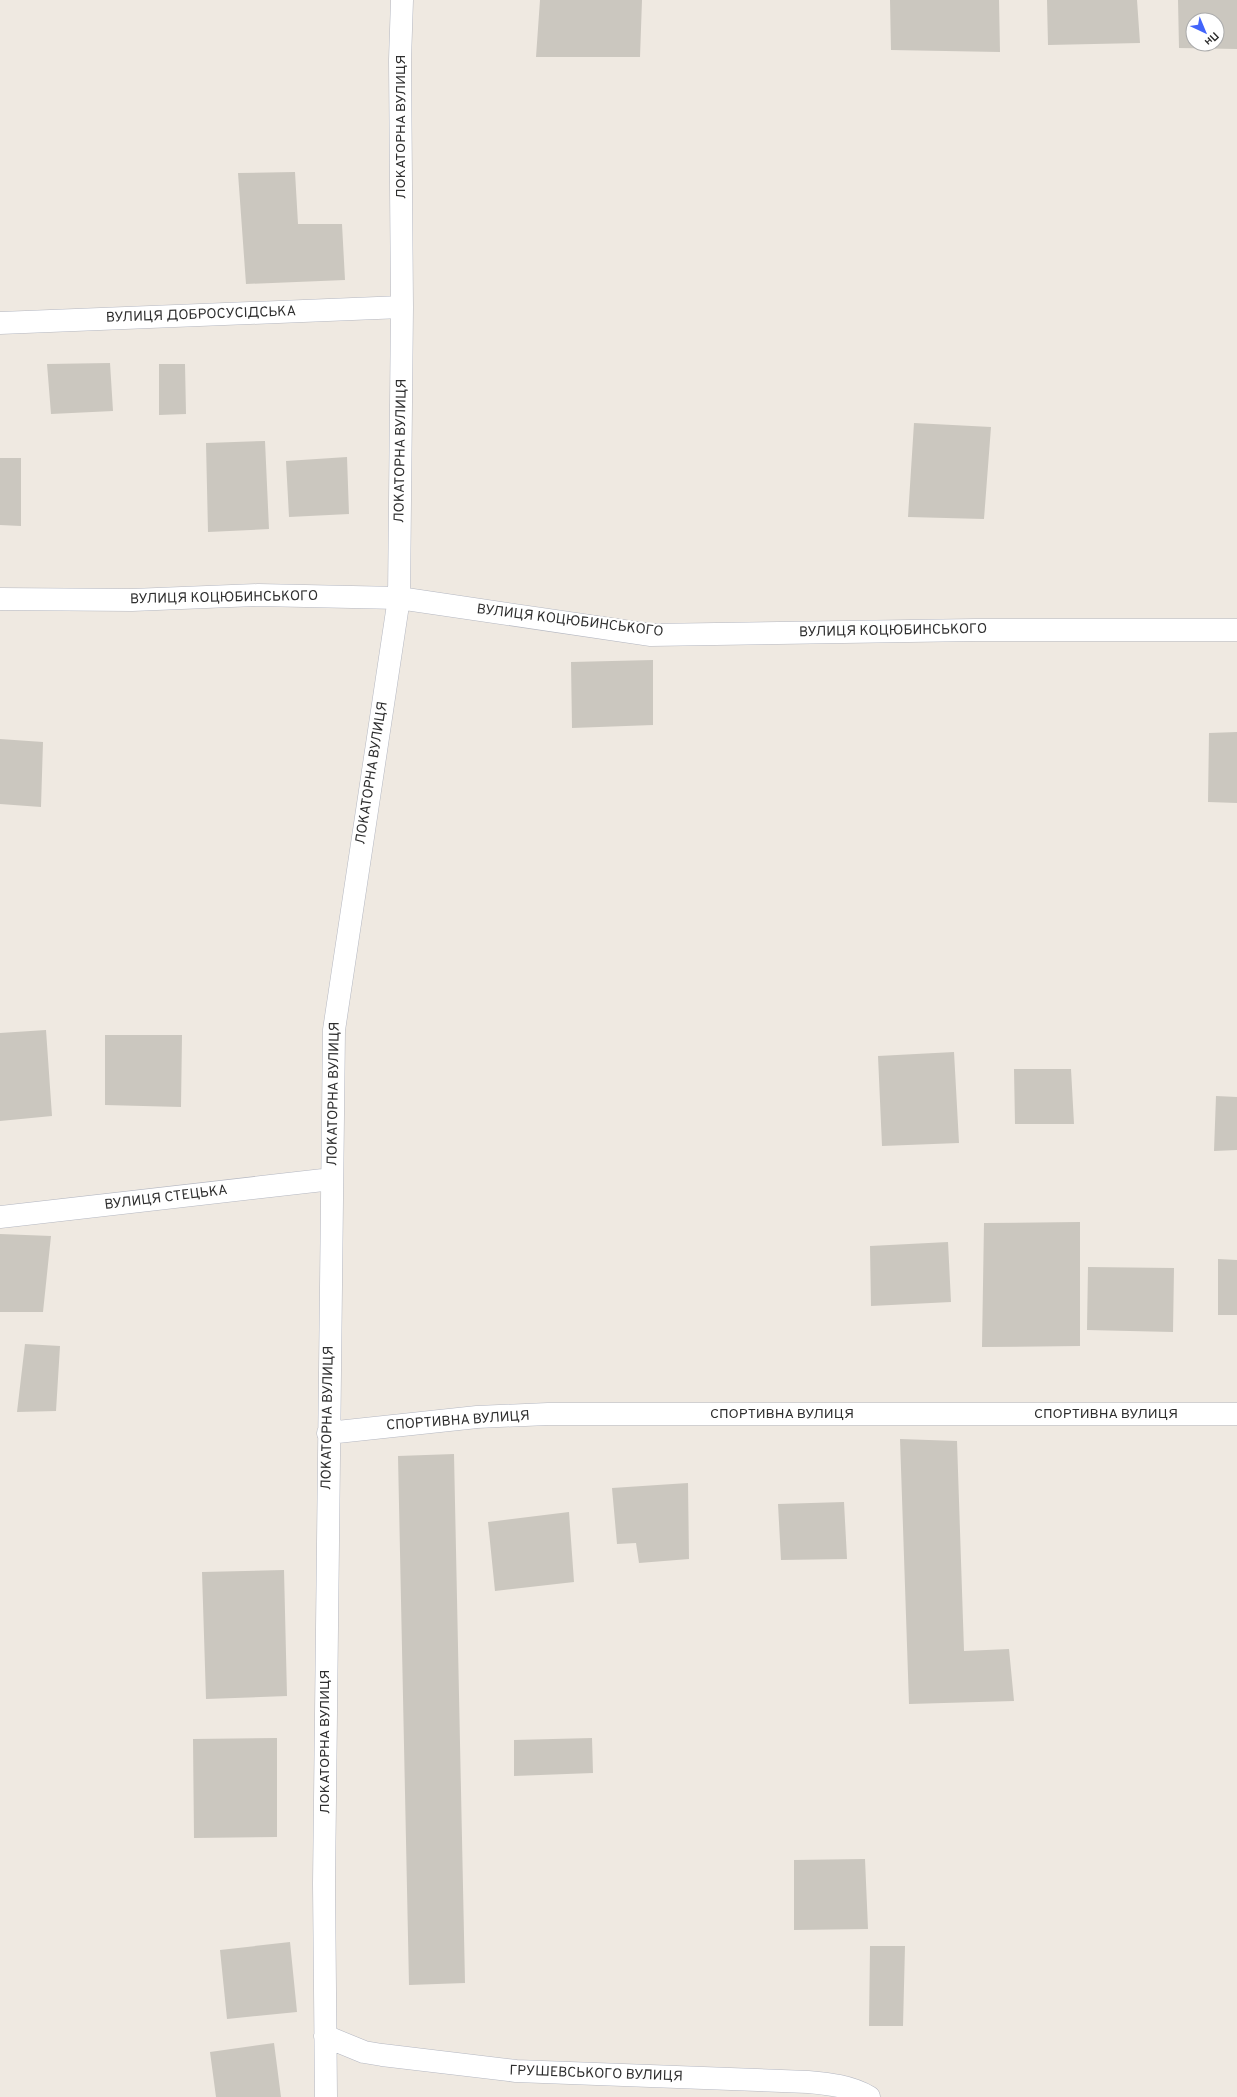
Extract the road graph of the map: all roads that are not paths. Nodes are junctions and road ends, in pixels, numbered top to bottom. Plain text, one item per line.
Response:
1 (402, 0) edge
2 (402, 307) junction
3 (0, 323) edge
4 (399, 598) junction
5 (0, 599) edge
6 (1237, 630) edge
7 (332, 1179) junction
8 (0, 1216) edge
9 (1237, 1414) edge
10 (328, 1433) junction
11 (325, 2036) junction
12 (326, 2097) edge
13 (868, 2097) edge

1 - 2 street, ЛОКАТОРНА ВУЛИЦЯ
2 - 3 street, ВУЛИЦЯ ДОБРОСУСІДСЬКА
2 - 4 street, ЛОКАТОРНА ВУЛИЦЯ
4 - 5 street, ВУЛИЦЯ КОЦЮБИНСЬКОГО
4 - 6 street, ВУЛИЦЯ КОЦЮБИНСЬКОГО
4 - 7 street, ЛОКАТОРНА ВУЛИЦЯ
7 - 8 street, ВУЛИЦЯ СТЕЦЬКА
7 - 10 street, ЛОКАТОРНА ВУЛИЦЯ
9 - 10 street, СПОРТИВНА ВУЛИЦЯ
10 - 11 street, ЛОКАТОРНА ВУЛИЦЯ
11 - 12 street, ЛОКАТОРНА ВУЛИЦЯ
11 - 13 street, ГРУШЕВСЬКОГО ВУЛИЦЯ

